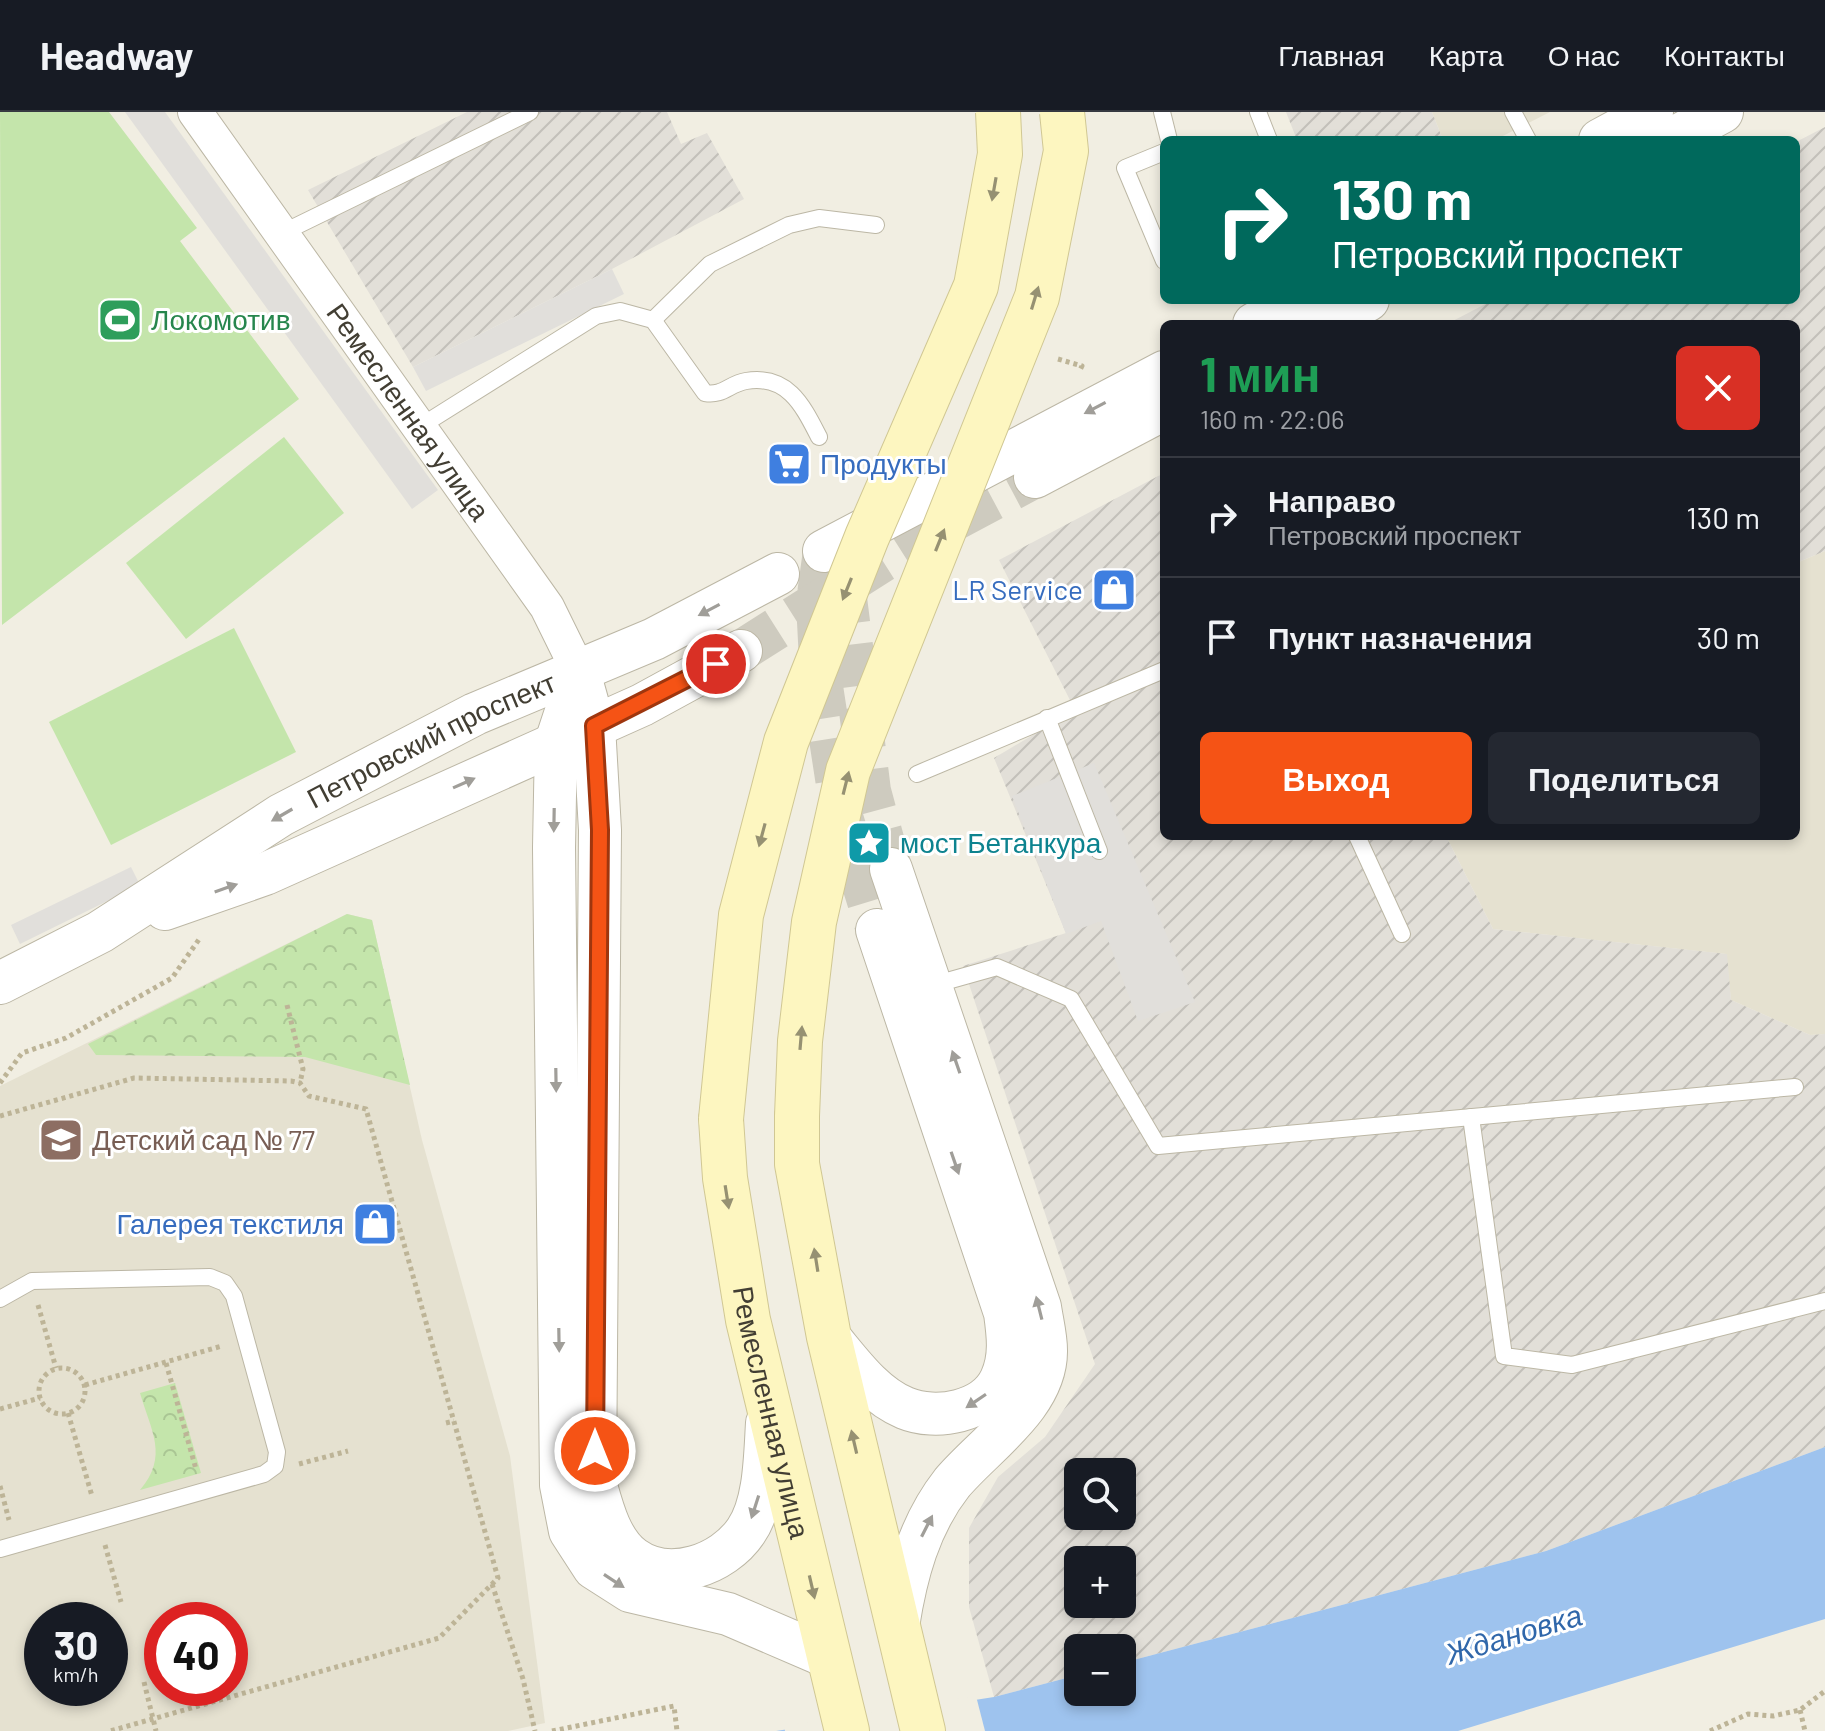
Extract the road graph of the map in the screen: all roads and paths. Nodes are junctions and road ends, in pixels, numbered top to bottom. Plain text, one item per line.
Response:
1 (195, 112) edge
2 (530, 112) edge
3 (998, 112) edge
4 (1062, 112) edge
5 (1162, 112) edge
6 (1258, 112) edge
7 (1513, 112) edge
8 (1652, 112) edge
9 (1722, 112) edge
10 (1168, 136) edge
11 (1267, 136) edge
12 (1526, 136) edge
13 (1607, 136) edge
14 (1677, 136) edge
15 (1160, 154) edge
16 (876, 225) dead end
17 (282, 233) junction
18 (1160, 251) edge
19 (1292, 304) edge
20 (653, 320) junction
21 (1262, 320) edge
22 (1058, 359) dead end
23 (1082, 366) dead end
24 (1160, 374) edge
25 (1160, 411) edge
26 (421, 426) junction
27 (819, 437) dead end
28 (1035, 477) tunnel mouth
29 (824, 551) tunnel mouth
30 (778, 574) dead end
31 (741, 651) tunnel mouth
32 (579, 672) junction
33 (1160, 672) edge
34 (1047, 718) junction
35 (594, 726) junction
36 (556, 742) junction
37 (917, 774) dead end
38 (1359, 840) edge
39 (1099, 851) dead end
40 (891, 869) tunnel mouth
41 (877, 930) tunnel mouth
42 (100, 932) junction
43 (204, 933) dead end
44 (1402, 934) dead end
45 (0, 983) edge
46 (930, 986) junction
47 (287, 1005) dead end
48 (0, 1083) edge
49 (300, 1083) junction
50 (1795, 1087) dead end
51 (0, 1116) edge
52 (1471, 1117) junction
53 (32, 1281) junction
54 (0, 1299) edge
55 (1825, 1301) edge
56 (829, 1337) junction
57 (246, 1340) junction
58 (166, 1363) junction
59 (56, 1368) junction
60 (85, 1385) junction
61 (40, 1398) junction
62 (768, 1402) junction
63 (0, 1409) edge
64 (454, 1421) junction
65 (446, 1423) dead end
66 (348, 1451) dead end
67 (275, 1466) junction
68 (0, 1486) edge
69 (202, 1492) junction
70 (8, 1546) edge
71 (492, 1584) junction
72 (898, 1627) junction
73 (828, 1657) junction
74 (1825, 1691) edge
75 (150, 1706) edge
76 (1800, 1710) junction
77 (843, 1717) edge
78 (154, 1719) junction
79 (110, 1731) edge
80 (156, 1731) edge
81 (535, 1731) edge
82 (552, 1731) edge
83 (677, 1731) edge
84 (923, 1731) edge
85 (1710, 1731) edge
86 (1805, 1731) edge

1 - 17 street, Ремесленная улица
2 - 17 lane
3 -> 62 main road, Ремесленная улица, bridge
56 -> 4 main road, bridge
5 - 10 lane
6 - 11 lane
7 - 12 lane
8 - 13 street
9 - 14 street
15 - 18 lane
16 - 20 lane
17 - 26 street, Ремесленная улица
19 - 21 street
20 - 26 lane
20 - 27 lane
22 - 23 path
24 -> 29 street
25 - 28 street
26 - 32 street, Ремесленная улица
30 -> 32 street, Петровский проспект
31 - 35 street, Петровский проспект
32 - 35 street, Ремесленная улица
32 - 36 street
32 -> 42 street, Петровский проспект
33 - 34 lane
34 - 37 lane
34 - 39 lane
35 - 36 street, Петровский проспект
62 -> 35 street, Ремесленная улица
42 -> 36 street, Петровский проспект
36 -> 73 street
38 - 44 lane
40 - 46 street
41 -> 56 street
42 - 45 street, Петровский проспект
43 - 48 path
46 - 52 lane
72 -> 46 street
47 - 49 path
49 - 51 path
49 - 64 path
50 - 52 lane
52 - 55 lane
53 - 54 lane
53 - 57 lane
53 - 59 path
72 -> 56 main road
57 - 58 path
57 - 67 lane
58 - 60 path
58 - 69 path
59 - 60 path
59 - 61 path
60 - 61 path
61 - 63 path
62 -> 73 main road, Ремесленная улица
64 - 65 path
64 - 71 path
66 - 67 path
67 - 69 lane
68 - 70 path
69 - 70 lane
71 - 78 path
71 - 81 path
72 - 84 main road
73 - 77 main road, Ремесленная улица
74 - 76 path
75 - 78 path
76 - 85 path
76 - 86 path
78 - 79 path
78 - 80 path
82 - 83 path

